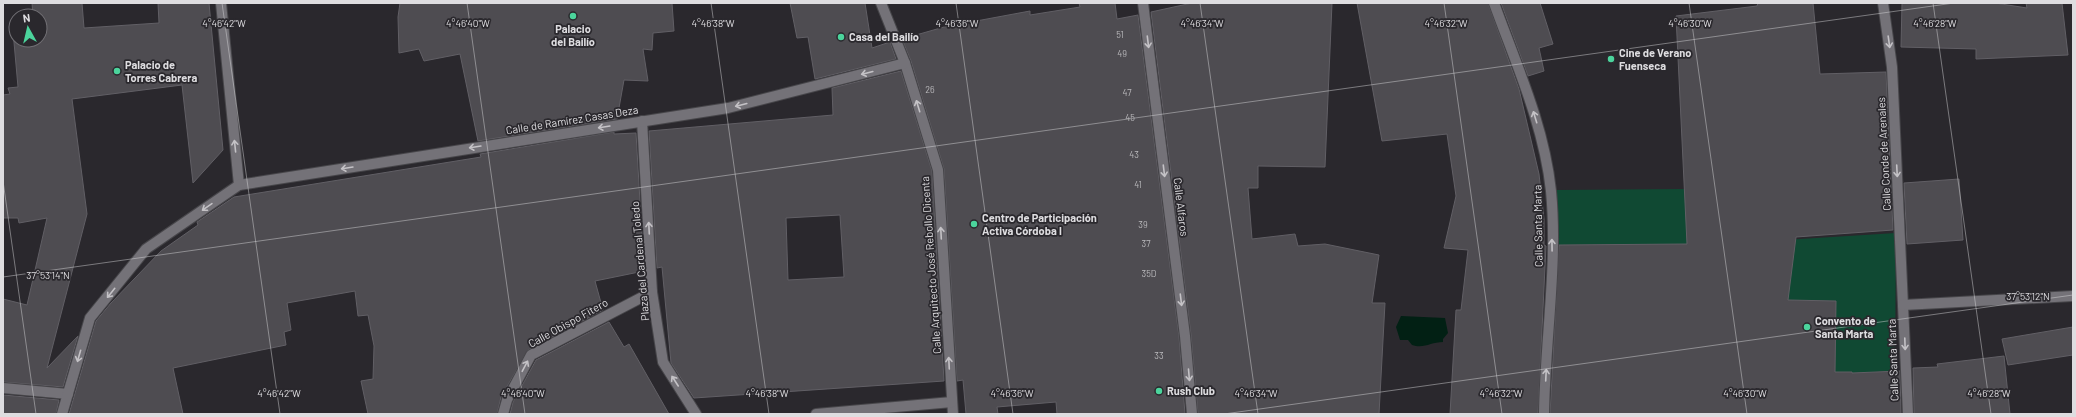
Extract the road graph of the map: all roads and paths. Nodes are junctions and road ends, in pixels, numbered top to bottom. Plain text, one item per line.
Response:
1 (221, 3) edge
2 (881, 3) edge
3 (1145, 3) edge
4 (1494, 3) edge
5 (1883, 3) edge
6 (905, 63) junction
7 (642, 121) junction
8 (239, 185) junction
9 (652, 292) junction
10 (2073, 296) edge
11 (1903, 305) junction
12 (3, 388) edge
13 (68, 394) junction
14 (952, 402) junction
15 (62, 414) edge
16 (503, 414) edge
17 (696, 414) edge
18 (816, 414) edge
19 (953, 414) edge
20 (1192, 414) edge
21 (1544, 414) edge
22 (1908, 414) edge

8 -> 1 street
2 - 6 street, Calle Arquitecto José Rebollo Dicenta
3 -> 20 street, Calle Alfaros
21 -> 4 street, Calle Santa Marta
5 -> 11 street, Calle Conde de Arenales
6 -> 7 street, Calle de Ramírez Casas Deza
14 -> 6 street, Calle Arquitecto José Rebollo Dicenta
7 -> 8 street, Calle de Ramírez Casas Deza
9 -> 7 street, Plaza del Cardenal Toledo
8 -> 13 street
16 -> 9 street, Calle Obispo Fitero
17 -> 9 street, Plaza del Cardenal Toledo
10 - 11 street
11 -> 22 street, Calle Santa Marta
12 - 13 street
13 - 15 street
14 - 18 street
14 - 19 street, Calle Arquitecto José Rebollo Dicenta

